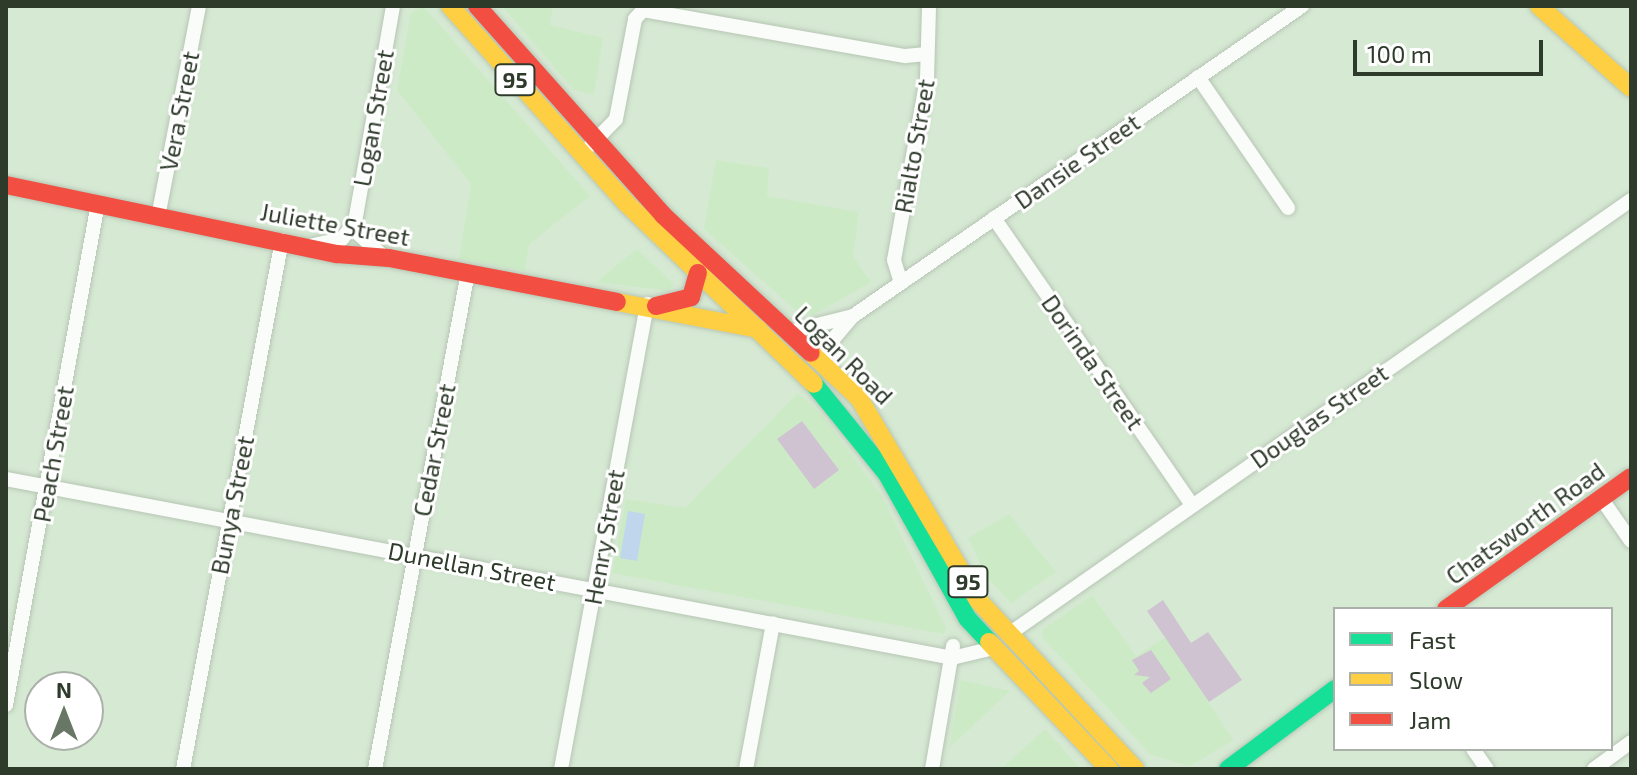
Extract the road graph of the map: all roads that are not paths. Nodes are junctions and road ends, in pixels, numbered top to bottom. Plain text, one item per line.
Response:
1 (199, 6) edge
2 (393, 6) edge
3 (450, 6) edge
4 (477, 6) edge
5 (929, 6) edge
6 (1302, 6) edge
7 (1539, 6) edge
8 (927, 54) junction
9 (1198, 77) junction
10 (1631, 88) edge
11 (596, 141) junction
12 (581, 153) junction
13 (6, 185) edge
14 (1631, 200) edge
15 (98, 203) junction
16 (1288, 208) dead end
17 (158, 217) junction
18 (994, 218) junction
19 (353, 229) junction
20 (282, 240) junction
21 (312, 245) junction
22 (389, 258) junction
23 (468, 272) junction
24 (698, 273) junction
25 (901, 283) junction
26 (652, 305) junction
27 (853, 316) junction
28 (758, 329) junction
29 (789, 332) junction
30 (823, 364) junction
31 (1631, 477) edge
32 (6, 479) edge
33 (47, 487) junction
34 (1601, 498) junction
35 (1192, 505) junction
36 (229, 521) junction
37 (1631, 541) edge
38 (414, 556) junction
39 (594, 590) junction
40 (1449, 607) edge
41 (967, 618) junction
42 (773, 623) junction
43 (1009, 634) junction
44 (994, 648) junction
45 (948, 652) junction
46 (1333, 691) edge
47 (6, 705) edge
48 (1631, 742) edge
49 (1474, 751) edge
50 (1235, 767) edge
51 (183, 769) edge
52 (375, 769) edge
53 (561, 769) edge
54 (746, 769) edge
55 (932, 769) edge
56 (1109, 769) edge
57 (1135, 769) edge
58 (1487, 769) edge
59 (1594, 769) edge

1 - 17 street, Vera Street
2 - 19 street, Logan Street
3 - 12 main road, Logan Road / 95
4 - 11 main road, Logan Road / 95
5 - 8 street, Rialto Street
6 - 9 street, Dansie Street
7 - 10 main road
8 - 11 street
8 - 25 street, Rialto Street
9 - 16 street
9 - 18 street, Dansie Street
11 - 12 street
11 - 29 main road, Logan Road / 95
12 - 24 main road, Logan Road / 95
13 - 15 main road, Juliette Street
14 - 35 street, Douglas Street
15 - 17 main road, Juliette Street
15 - 33 street, Peach Street
17 - 20 main road, Juliette Street
18 - 25 street, Dansie Street
18 - 35 street, Dorinda Street
19 - 21 street
19 - 22 street
20 - 21 main road, Juliette Street
20 - 36 street, Bunya Street
21 - 22 main road, Juliette Street
22 - 23 main road, Juliette Street
23 - 26 main road, Juliette Street
23 - 38 street, Cedar Street
24 - 26 main road, Juliette Street
24 - 28 main road, Logan Road / 95
25 - 27 street, Dansie Street
26 - 28 main road, Juliette Street
26 - 39 street, Henry Street
27 - 29 street, Dansie Street
27 - 30 street, Dansie Street
28 - 41 main road, Logan Road / 95
29 - 30 main road, Logan Road / 95
30 - 43 main road, Logan Road / 95
31 - 34 main road, Chatsworth Road
32 - 33 street, Dunellan Street
33 - 36 street, Dunellan Street
33 - 47 street, Peach Street
34 - 37 street
34 - 40 main road, Chatsworth Road
35 - 43 street, Douglas Street
36 - 38 street, Dunellan Street
36 - 51 street, Bunya Street
38 - 39 street, Dunellan Street
38 - 52 street, Cedar Street
39 - 42 street, Dunellan Street
39 - 53 street, Henry Street
41 - 44 main road, Logan Road / 95
41 - 45 street
42 - 45 street, Dunellan Street
42 - 54 street
43 - 57 main road, Logan Road / 95
44 - 45 street, Dunellan Street
44 - 56 main road, Logan Road / 95
45 - 55 street
46 - 50 main road
48 - 59 street
49 - 58 street

